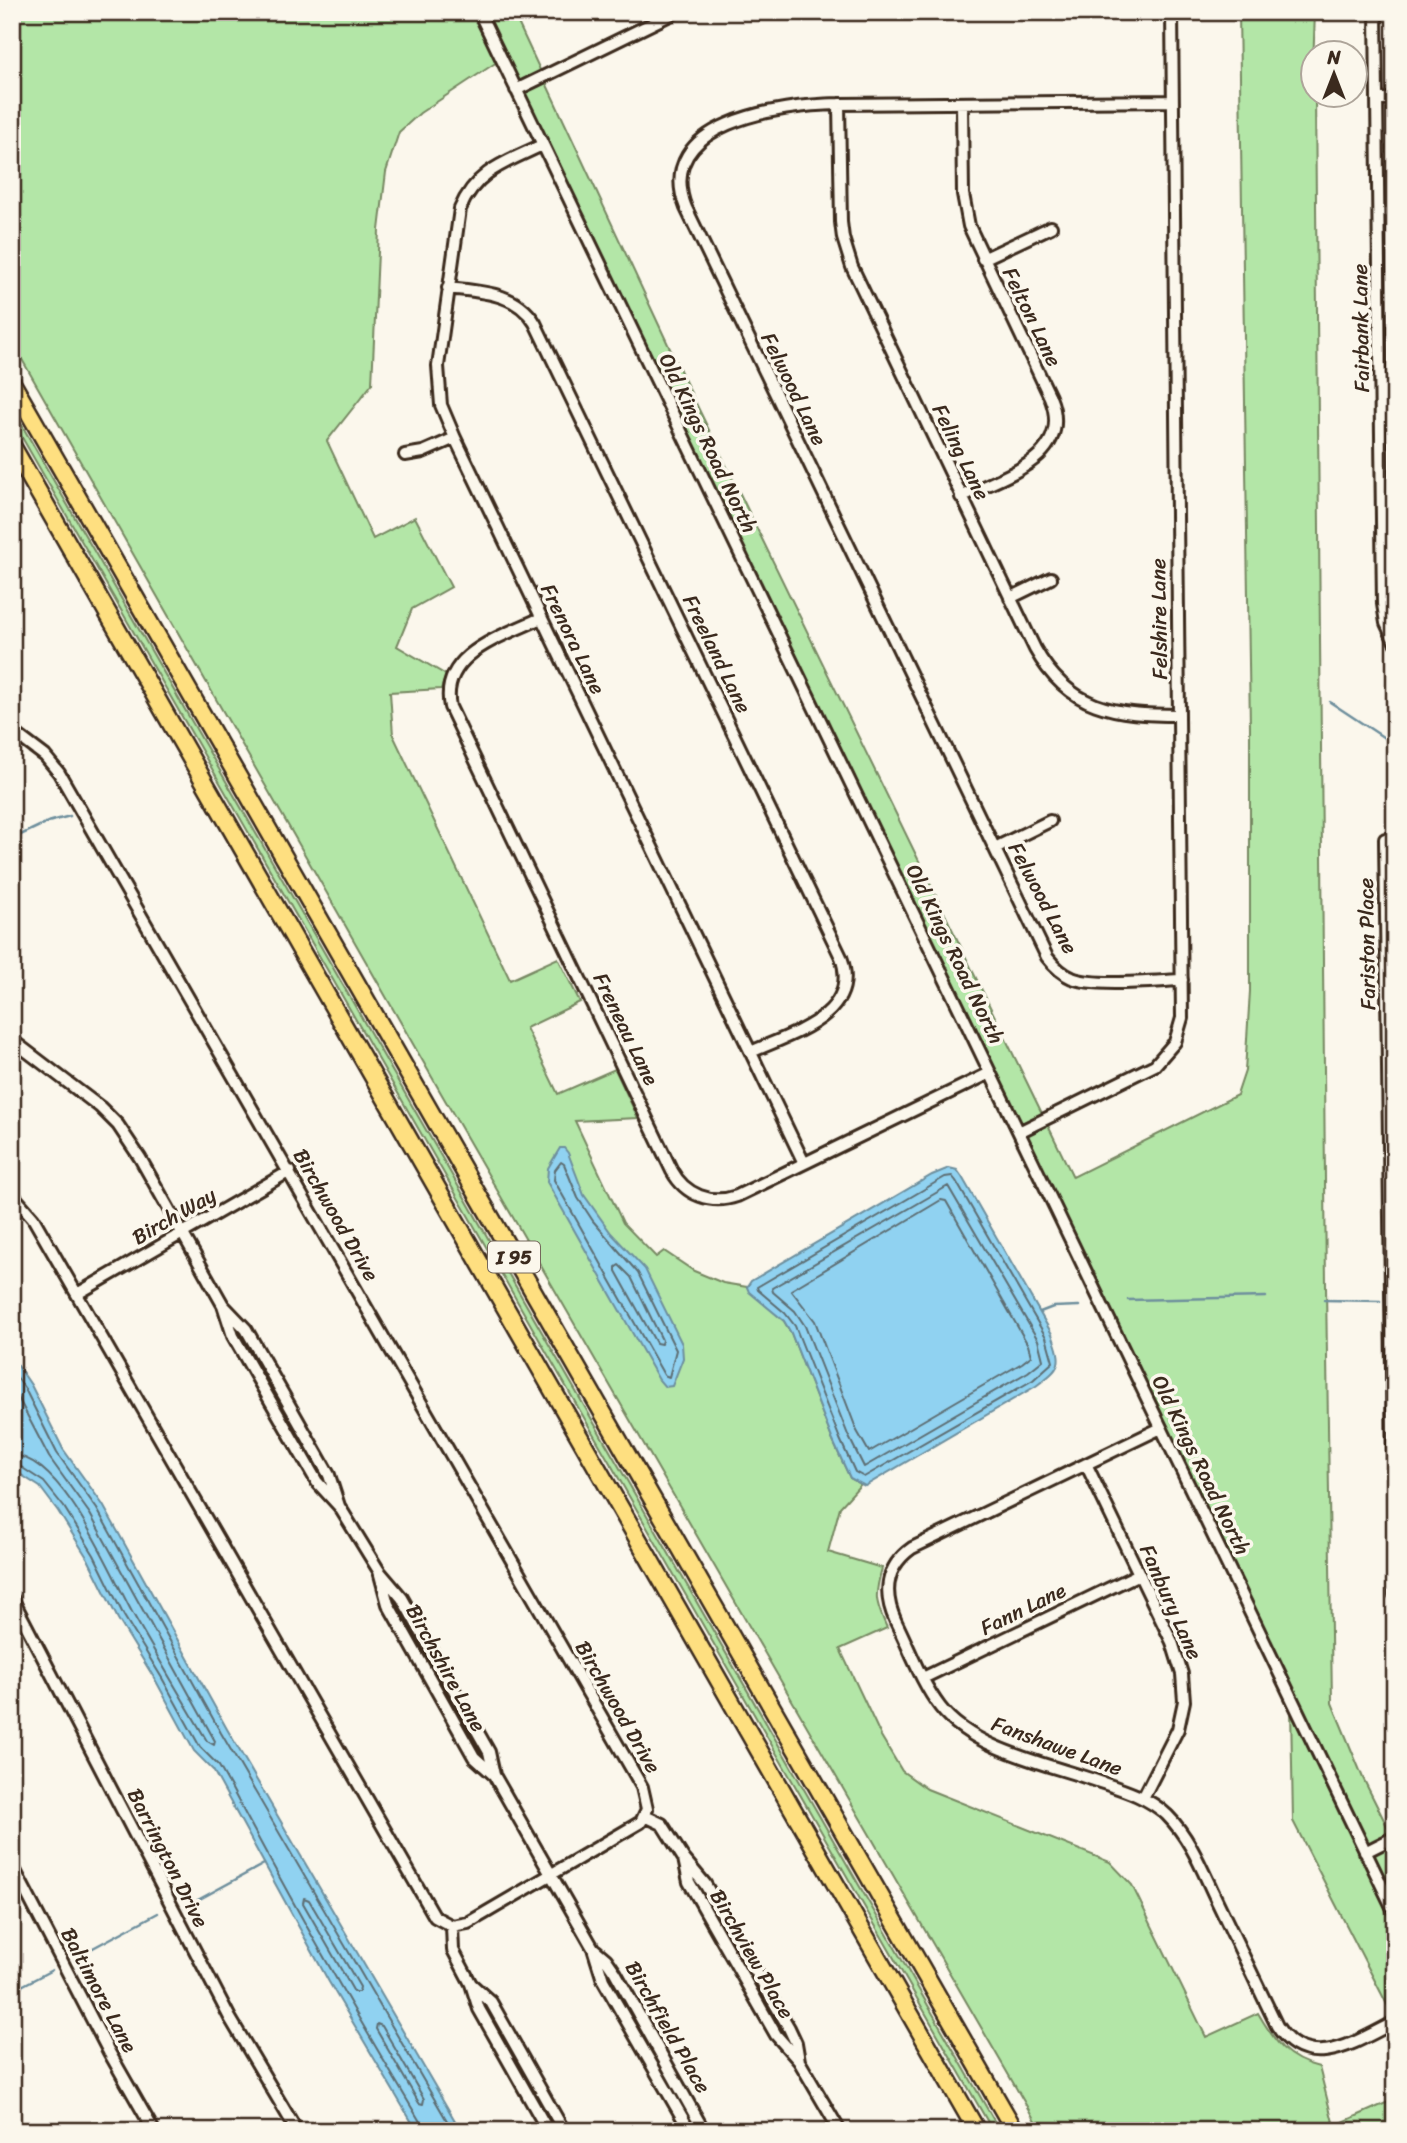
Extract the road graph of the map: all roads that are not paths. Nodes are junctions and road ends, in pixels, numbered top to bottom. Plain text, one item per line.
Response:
1 (479, 12) edge
2 (677, 12) edge
3 (1172, 12) edge
4 (1377, 12) edge
5 (516, 90) junction
6 (1377, 99) junction
7 (1395, 99) edge
8 (1173, 101) junction
9 (962, 103) junction
10 (839, 104) junction
11 (542, 145) junction
12 (1051, 227) dead end
13 (983, 259) junction
14 (448, 288) junction
15 (12, 383) edge
16 (455, 438) junction
17 (12, 446) edge
18 (405, 455) dead end
19 (961, 497) junction
20 (1051, 578) dead end
21 (1010, 598) junction
22 (541, 618) junction
23 (1395, 642) edge
24 (1179, 715) junction
25 (12, 731) edge
26 (1050, 821) dead end
27 (1385, 839) dead end
28 (995, 848) junction
29 (1390, 913) edge
30 (1182, 981) junction
31 (12, 1040) edge
32 (751, 1052) junction
33 (990, 1073) junction
34 (1019, 1132) junction
35 (804, 1163) junction
36 (290, 1171) junction
37 (12, 1194) edge
38 (182, 1234) junction
39 (77, 1294) junction
40 (1161, 1428) junction
41 (1086, 1464) junction
42 (1394, 1559) edge
43 (1139, 1574) junction
44 (1395, 1595) edge
45 (12, 1598) edge
46 (923, 1678) junction
47 (1143, 1798) junction
48 (645, 1816) junction
49 (1395, 1837) edge
50 (1365, 1852) junction
51 (12, 1865) edge
52 (551, 1876) junction
53 (1395, 1913) edge
54 (452, 1926) junction
55 (593, 1948) junction
56 (471, 1984) junction
57 (1395, 2022) edge
58 (155, 2131) edge
59 (297, 2131) edge
60 (548, 2131) edge
61 (564, 2131) edge
62 (690, 2131) edge
63 (704, 2131) edge
64 (840, 2131) edge
65 (977, 2131) edge
66 (1015, 2131) edge

1 - 5 street, Old Kings Road North
2 - 5 street
3 - 8 street, Felshire Lane
4 - 6 street, Fairbank Lane
5 - 11 street, Old Kings Road North
6 - 7 street
6 - 23 street, Fairbank Lane
8 - 9 street, Felwood Lane
8 - 24 street, Felshire Lane
9 - 10 street, Felwood Lane
9 - 13 street, Felton Lane
10 - 19 street, Feling Lane
10 - 28 street, Felwood Lane
11 - 14 street, Frenora Lane
11 - 33 street, Old Kings Road North
12 - 13 street
13 - 19 street, Felton Lane
14 - 16 street, Frenora Lane
14 - 32 street, Freeland Lane
15 - 66 highway, I 95
16 - 18 street
16 - 22 street, Frenora Lane
17 - 65 highway, I 95
19 - 21 street, Feling Lane
20 - 21 street
21 - 24 street, Feling Lane
22 - 32 street, Frenora Lane
22 - 35 street, Freneau Lane
24 - 30 street, Felshire Lane
25 - 36 street, Birchwood Drive
26 - 28 street
27 - 29 street, Fariston Place
28 - 30 street, Felwood Lane
29 - 42 street, Fariston Place
30 - 34 street, Felshire Lane
31 - 38 street, Birchshire Lane
32 - 35 street, Frenora Lane
33 - 34 street, Old Kings Road North
33 - 35 street, Freneau Lane
34 - 40 street, Old Kings Road North
36 - 38 street, Birch Way
36 - 48 street, Birchwood Drive
37 - 39 street
38 - 39 street, Birch Way
38 - 52 street, Birchshire Lane
39 - 54 street
40 - 41 street, Fanshawe Lane
40 - 50 street, Old Kings Road North
41 - 43 street, Fanbury Lane
41 - 46 street, Fanshawe Lane
42 - 44 street, Fariston Place
43 - 46 street, Fann Lane
43 - 47 street, Fanbury Lane
45 - 59 street, Barrington Drive
46 - 47 street, Fanshawe Lane
47 - 57 street, Fanshawe Lane
48 - 52 street
48 - 64 street, Birchview Place
49 - 50 street
50 - 53 street, Old Kings Road North
51 - 58 street, Baltimore Lane
52 - 54 street
52 - 55 street, Birchfield Place
54 - 56 street
55 - 62 street, Birchfield Place
55 - 63 street, Birchfield Place
56 - 60 street
56 - 61 street

